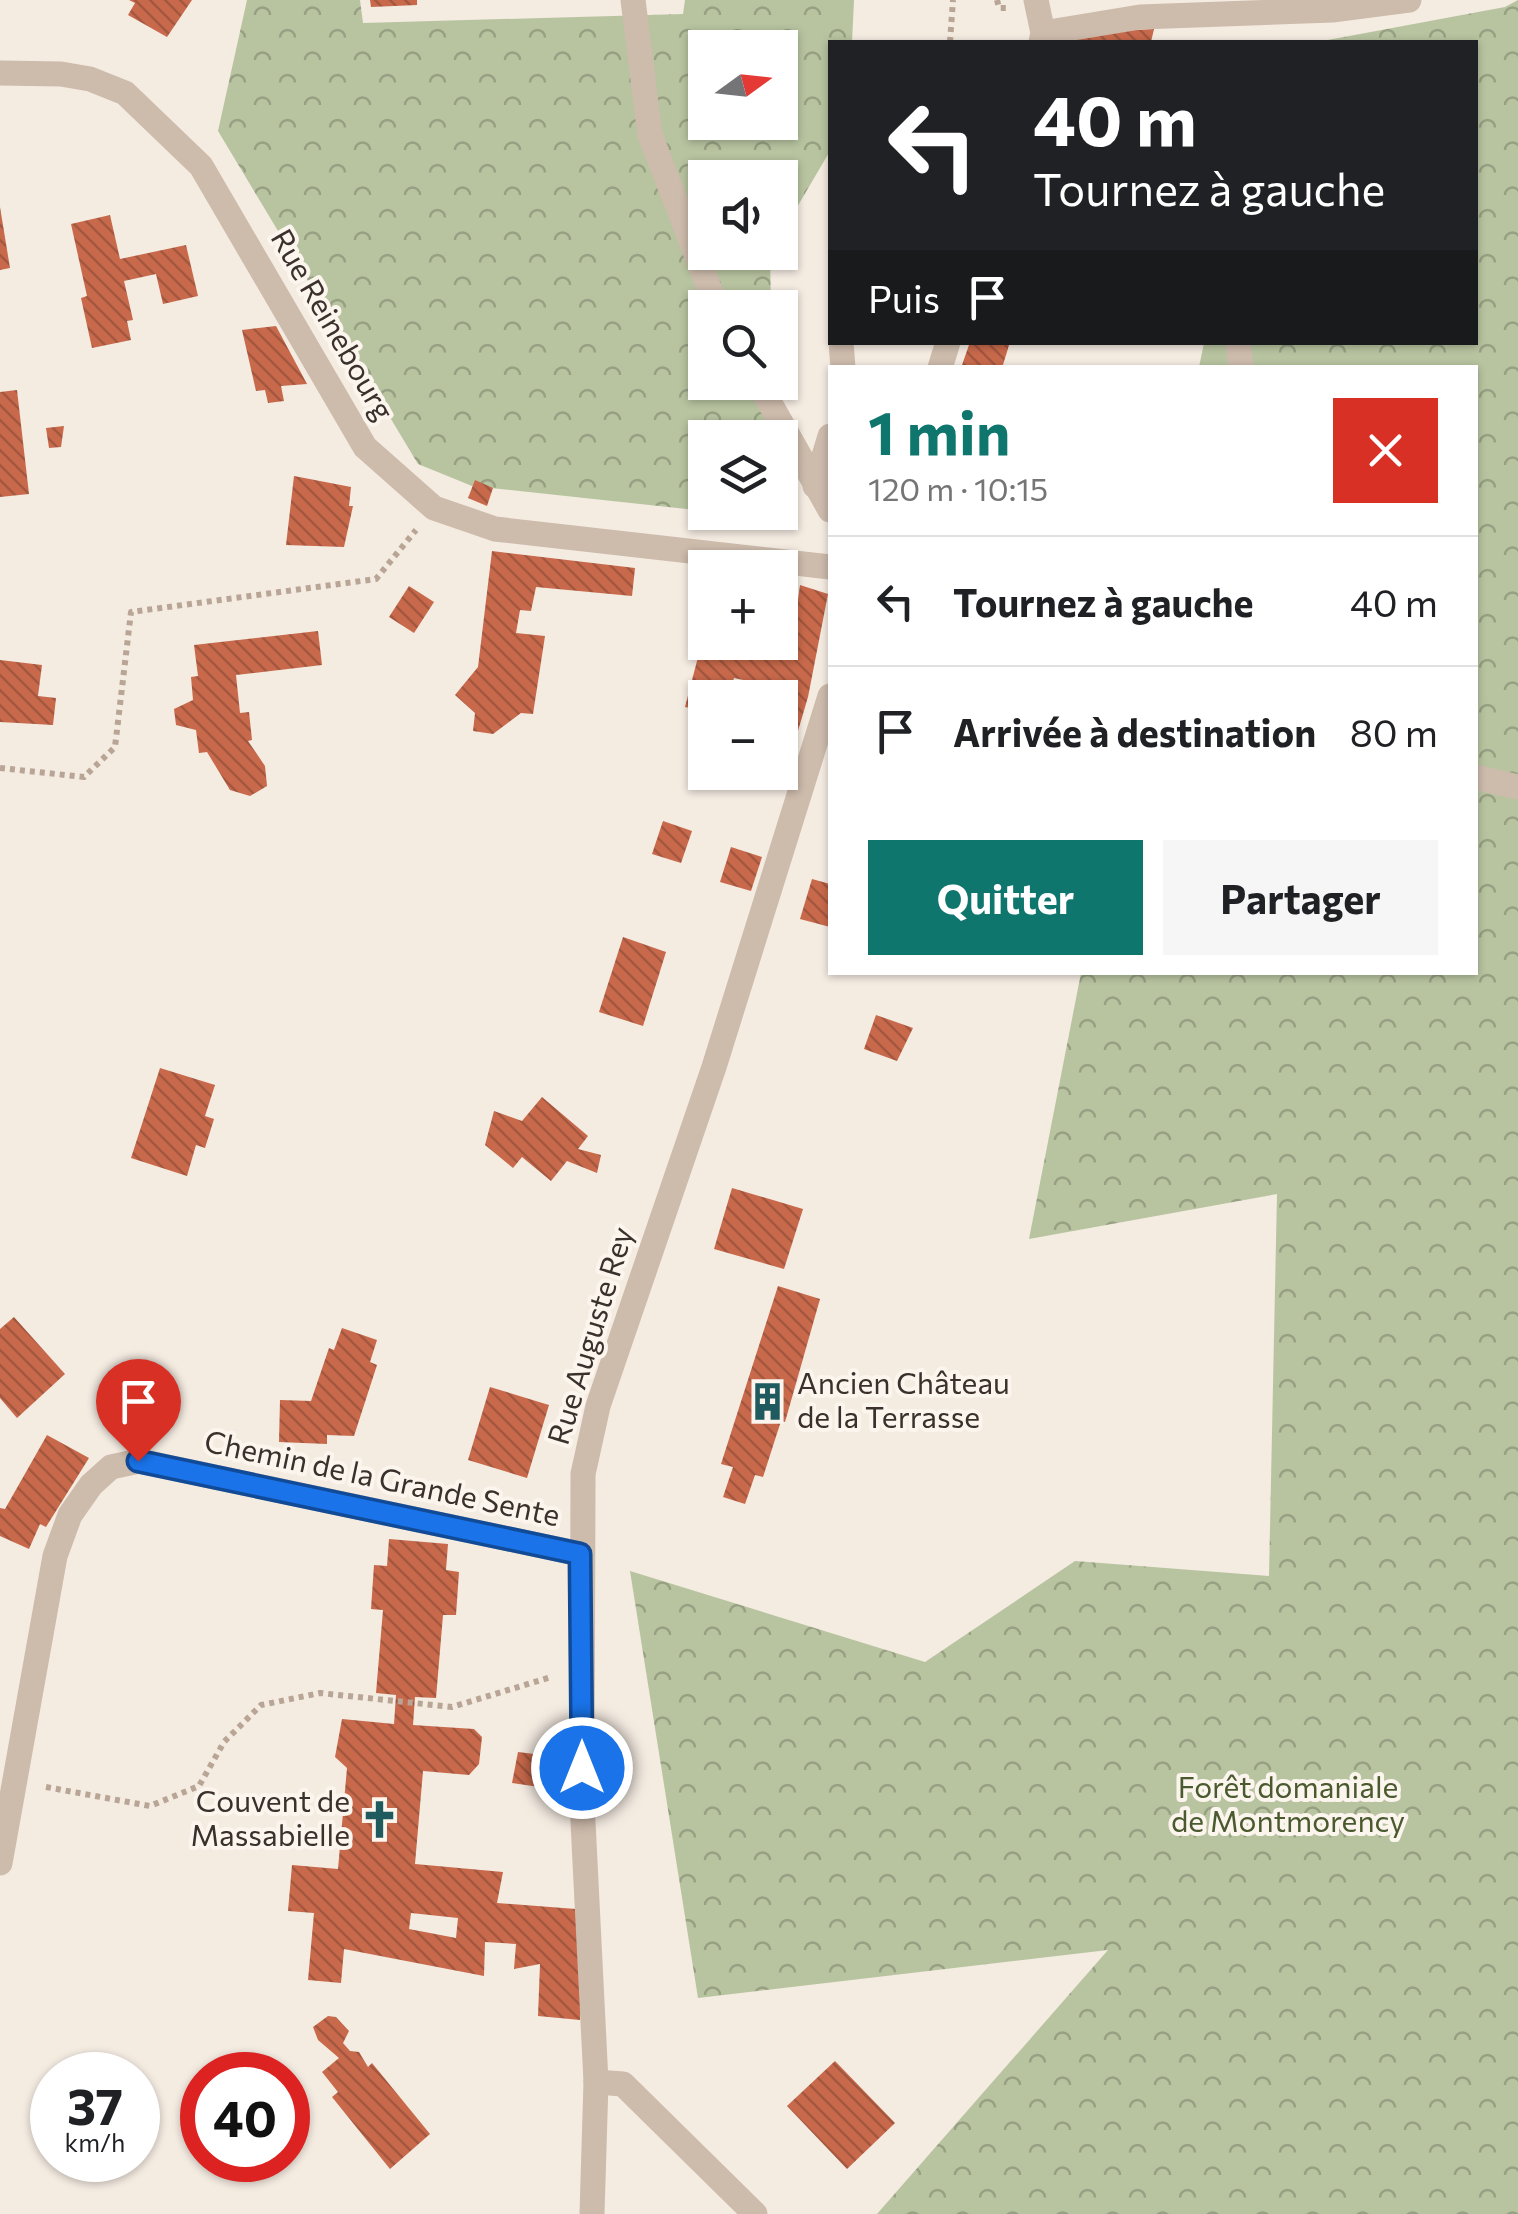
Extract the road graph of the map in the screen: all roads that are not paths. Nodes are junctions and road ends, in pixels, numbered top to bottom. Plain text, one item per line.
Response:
1 (633, 0) edge
2 (1036, 0) edge
3 (1409, 0) edge
4 (1042, 38) edge
5 (0, 73) edge
6 (710, 290) edge
7 (768, 400) edge
8 (828, 443) edge
9 (815, 486) junction
10 (828, 507) edge
11 (828, 567) edge
12 (828, 702) edge
13 (1478, 778) edge
14 (1518, 787) edge
15 (580, 1554) junction
16 (0, 1863) edge
17 (596, 2082) junction
18 (592, 2214) edge
19 (754, 2214) edge

1 - 6 street
2 - 4 street
3 - 4 street
5 - 11 street, Rue Reinebourg
7 - 9 street
8 - 9 street
9 - 10 street
12 - 15 street, Rue Auguste Rey
13 - 14 street
15 - 16 street, Chemin de la Grande Sente
15 - 17 street, Rue Auguste Rey
17 - 18 street, Rue Auguste Rey
17 - 19 street

